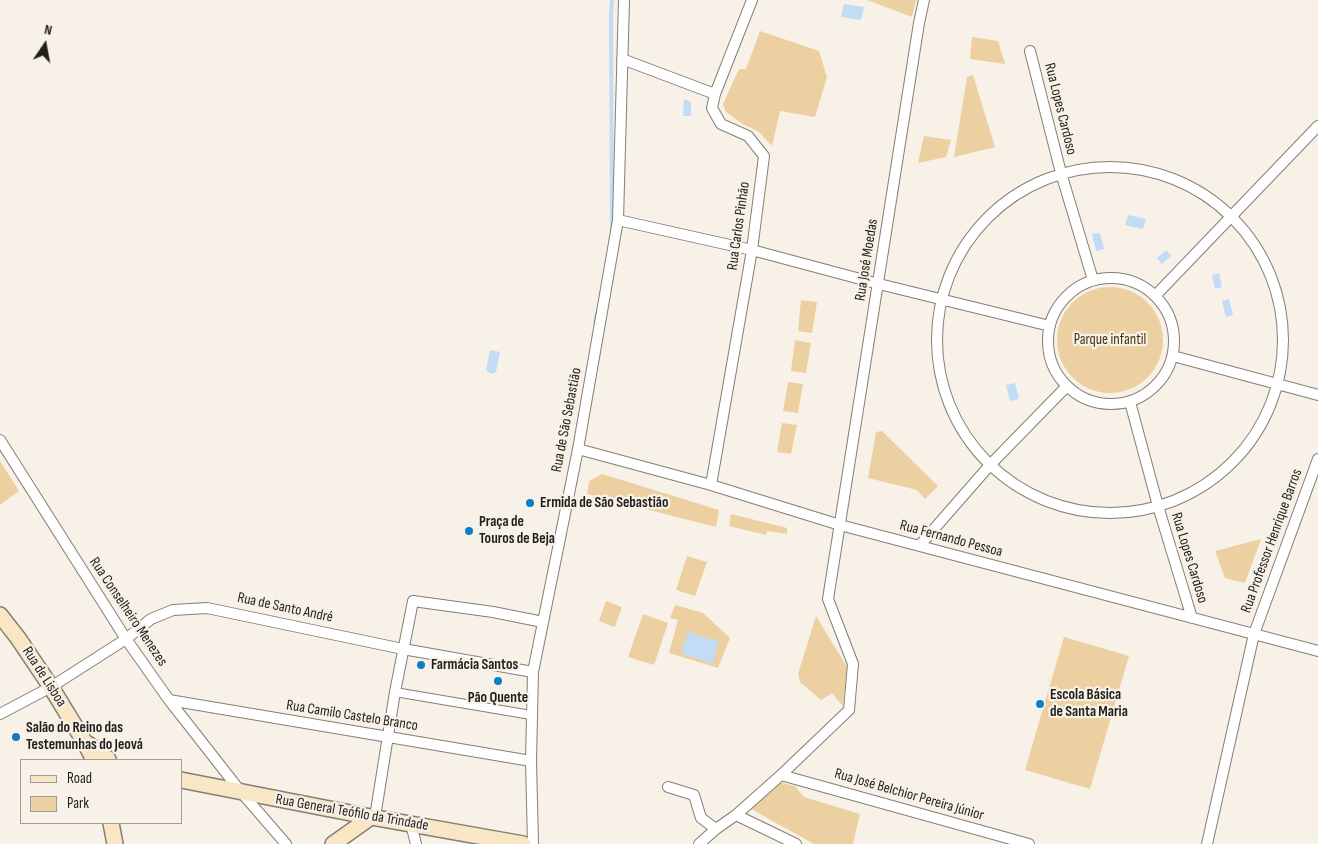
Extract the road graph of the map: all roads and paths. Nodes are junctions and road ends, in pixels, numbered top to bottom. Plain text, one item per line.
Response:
1 (624, 0) edge
2 (752, 0) edge
3 (924, 0) edge
4 (1030, 51) dead end
5 (622, 59) junction
6 (715, 94) junction
7 (1318, 126) edge
8 (1061, 173) junction
9 (1231, 215) junction
10 (618, 220) junction
11 (752, 250) junction
12 (1092, 280) junction
13 (879, 284) junction
14 (1155, 296) junction
15 (941, 298) junction
16 (1050, 326) junction
17 (1173, 356) junction
18 (1278, 385) junction
19 (1067, 386) junction
20 (1318, 395) edge
21 (1130, 402) junction
22 (0, 440) edge
23 (578, 449) junction
24 (1318, 459) edge
25 (990, 465) junction
26 (711, 485) junction
27 (1158, 506) junction
28 (840, 525) junction
29 (920, 545) junction
30 (0, 615) edge
31 (1192, 618) junction
32 (543, 622) junction
33 (1254, 634) junction
34 (126, 639) junction
35 (403, 649) junction
36 (1318, 652) edge
37 (533, 672) junction
38 (51, 687) junction
39 (395, 692) junction
40 (169, 700) junction
41 (0, 714) edge
42 (531, 715) junction
43 (389, 737) junction
44 (104, 759) edge
45 (531, 761) junction
46 (781, 775) junction
47 (182, 780) edge
48 (668, 787) dead end
49 (242, 792) junction
50 (736, 815) junction
51 (373, 817) junction
52 (111, 824) edge
53 (411, 824) junction
54 (716, 829) junction
55 (115, 844) edge
56 (286, 844) edge
57 (332, 844) edge
58 (416, 844) edge
59 (523, 844) edge
60 (533, 844) edge
61 (699, 844) edge
62 (796, 844) edge
63 (1029, 844) edge
64 (1206, 844) edge

1 - 5 street, Rua de São Sebastião
2 - 6 street
3 - 13 street, Rua José Moedas
4 - 8 street, Rua Lopes Cardoso
5 - 6 street
5 - 10 street, Rua de São Sebastião
6 - 11 street, Rua Carlos Pinhão
7 - 9 street
8 - 9 street
8 - 12 street, Rua Lopes Cardoso
8 - 15 street
9 - 14 street
9 - 18 street
10 - 11 street
10 - 23 street, Rua de São Sebastião
11 - 13 street
11 - 26 street, Rua Carlos Pinhão
12 - 14 street
12 - 16 street
13 - 15 street
13 - 28 street, Rua José Moedas
14 - 17 street
15 - 16 street
15 - 25 street
16 - 19 street
17 - 18 street
17 - 21 street
18 - 20 street
18 - 27 street
19 - 21 street
19 - 25 street
21 - 27 street, Rua Lopes Cardoso
22 - 34 street, Rua Conselheiro Menezes
23 - 26 street, Rua Fernando Pessoa
23 - 32 street, Rua de São Sebastião
24 - 33 street, Rua Professor Henrique Barros
25 - 27 street
25 - 29 street
26 - 28 street, Rua Fernando Pessoa
27 - 31 street, Rua Lopes Cardoso
28 - 29 street, Rua Fernando Pessoa
28 - 46 street, Rua José Moedas
29 - 31 street, Rua Fernando Pessoa
30 - 38 main road, Rua de Lisboa
31 - 33 street, Rua Fernando Pessoa
32 - 35 street
32 - 37 street, Rua de São Sebastião
33 - 36 street, Rua Fernando Pessoa
33 - 64 street, Rua Professor Henrique Barros
34 - 35 street, Rua de Santo André
34 - 38 street, Rua de Santo André
34 - 40 street, Rua Conselheiro Menezes
35 - 37 street, Rua de Santo André
35 - 39 street
37 - 42 street, Rua de São Sebastião
38 - 41 street, Rua de Santo André
38 - 44 main road, Rua de Lisboa
39 - 42 street
39 - 43 street
40 - 43 street, Rua Camilo Castelo Branco
40 - 49 street, Rua Conselheiro Menezes
42 - 45 street, Rua de São Sebastião
43 - 45 street, Rua Camilo Castelo Branco
43 - 51 street
45 - 60 street, Rua de São Sebastião
46 - 50 street, Rua José Moedas
46 - 63 street, Rua José Belchior Pereira Júnior
47 - 49 main road, Rua General Teófilo da Trindade
48 - 54 street
49 - 51 main road, Rua General Teófilo da Trindade
49 - 56 street, Rua Conselheiro Menezes
50 - 54 street, Rua José Moedas
50 - 62 street
51 - 53 main road, Rua General Teófilo da Trindade
51 - 57 main road
52 - 55 main road
53 - 58 street
53 - 59 main road, Rua General Teófilo da Trindade
54 - 61 street, Rua José Moedas

